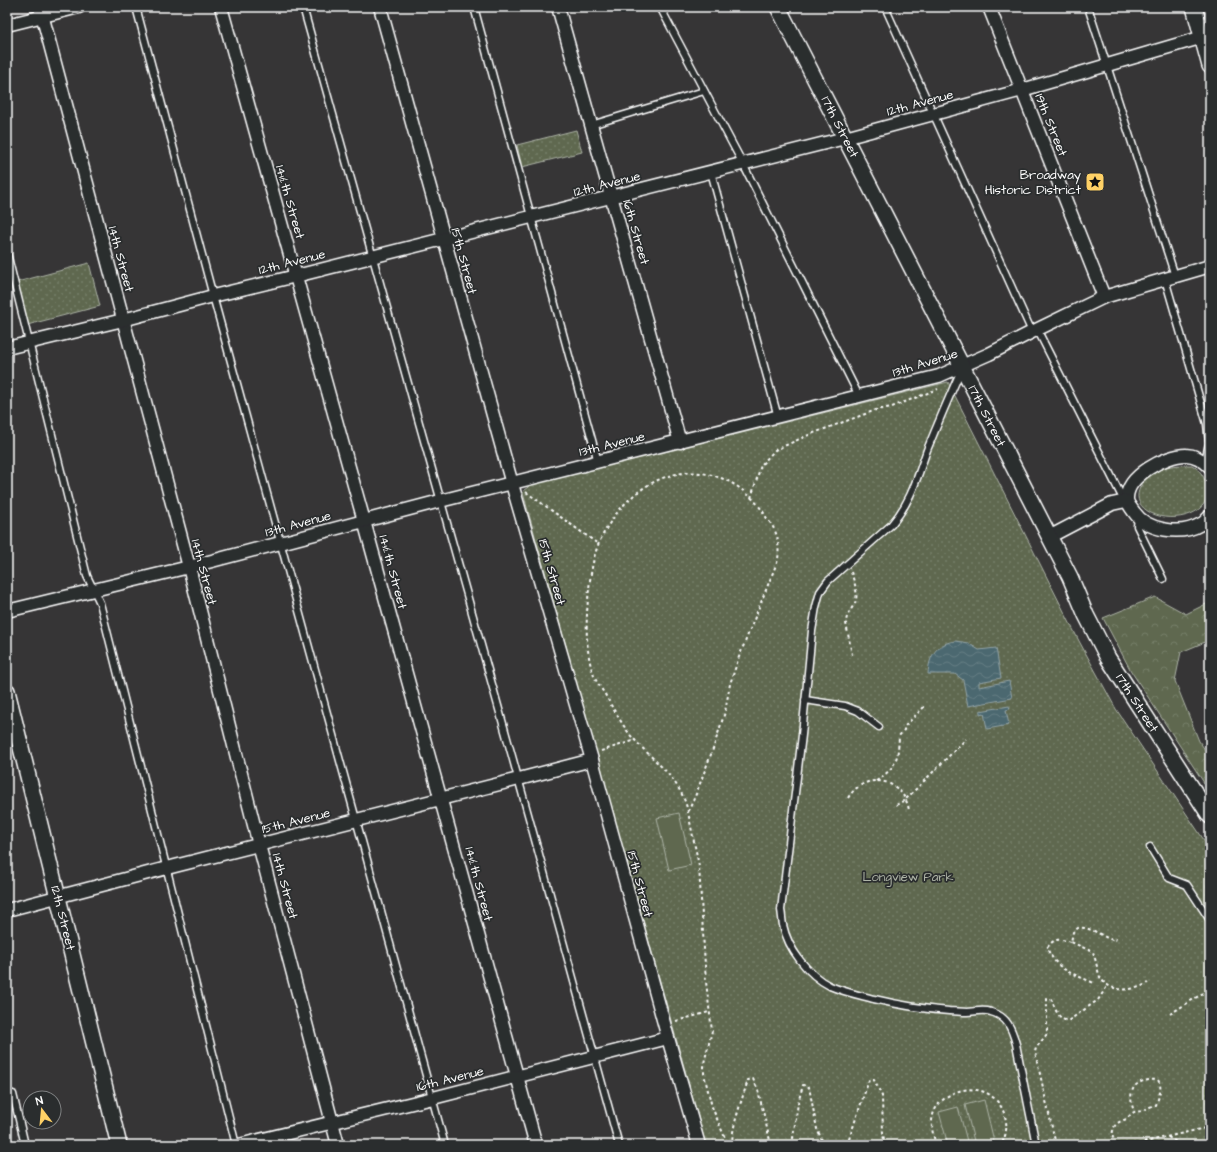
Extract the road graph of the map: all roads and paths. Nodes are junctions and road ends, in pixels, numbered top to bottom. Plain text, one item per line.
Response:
1 (79, 7) edge
2 (136, 7) edge
3 (221, 7) edge
4 (303, 7) edge
5 (380, 7) edge
6 (474, 7) edge
7 (558, 7) edge
8 (660, 7) edge
9 (778, 7) edge
10 (885, 7) edge
11 (989, 7) edge
12 (1088, 7) edge
13 (1194, 7) edge
14 (42, 12) edge
15 (7, 25) edge
16 (1206, 36) edge
17 (1107, 64) junction
18 (1210, 66) edge
19 (1022, 90) junction
20 (704, 91) junction
21 (933, 114) junction
22 (590, 125) junction
23 (845, 138) junction
24 (743, 164) junction
25 (711, 172) junction
26 (612, 197) junction
27 (532, 217) junction
28 (444, 238) junction
29 (7, 254) edge
30 (372, 257) junction
31 (1210, 266) edge
32 (296, 276) junction
33 (1170, 277) junction
34 (213, 296) junction
35 (1104, 297) junction
36 (123, 320) junction
37 (1035, 331) junction
38 (29, 342) junction
39 (7, 348) edge
40 (962, 366) junction
41 (956, 382) junction
42 (859, 396) junction
43 (778, 417) junction
44 (680, 442) junction
45 (598, 462) junction
46 (1208, 464) edge
47 (512, 484) junction
48 (524, 490) dead end
49 (751, 498) junction
50 (440, 501) junction
51 (1125, 501) junction
52 (1210, 516) edge
53 (1138, 518) junction
54 (364, 521) junction
55 (1049, 537) junction
56 (281, 542) junction
57 (598, 544) junction
58 (848, 563) junction
59 (189, 567) junction
60 (1163, 579) dead end
61 (94, 590) junction
62 (7, 611) edge
63 (852, 655) dead end
64 (7, 691) edge
65 (805, 700) junction
66 (926, 704) dead end
67 (878, 727) dead end
68 (966, 739) dead end
69 (636, 740) junction
70 (591, 757) junction
71 (519, 779) junction
72 (876, 781) junction
73 (441, 798) junction
74 (848, 798) dead end
75 (905, 800) junction
76 (896, 805) dead end
77 (909, 810) dead end
78 (688, 812) junction
79 (1210, 816) edge
80 (357, 820) junction
81 (259, 845) junction
82 (1150, 847) dead end
83 (167, 868) junction
84 (57, 896) junction
85 (7, 910) edge
86 (1210, 920) edge
87 (1116, 938) dead end
88 (1071, 942) junction
89 (1094, 983) dead end
90 (1148, 983) dead end
91 (1108, 985) junction
92 (1210, 990) edge
93 (709, 1012) junction
94 (1170, 1014) dead end
95 (664, 1024) junction
96 (668, 1038) junction
97 (595, 1056) junction
98 (517, 1077) junction
99 (7, 1093) edge
100 (433, 1098) junction
101 (1134, 1111) junction
102 (332, 1123) junction
103 (1205, 1128) dead end
104 (1168, 1137) junction
105 (25, 1145) edge
106 (119, 1145) edge
107 (236, 1145) edge
108 (239, 1145) edge
109 (338, 1145) edge
110 (445, 1145) edge
111 (536, 1145) edge
112 (619, 1145) edge
113 (699, 1145) edge
114 (728, 1145) edge
115 (733, 1145) edge
116 (772, 1145) edge
117 (792, 1145) edge
118 (824, 1145) edge
119 (847, 1145) edge
120 (885, 1145) edge
121 (936, 1145) edge
122 (1001, 1145) edge
123 (1036, 1145) edge
124 (1056, 1145) edge
125 (1114, 1145) edge
126 (1132, 1145) edge
127 (1184, 1145) edge

1 - 14 street
2 - 34 lane
3 - 32 street, 14½th Street
4 - 30 lane
5 - 28 street, 15th Street
6 - 27 lane
7 - 22 street, 16th Street
8 - 20 lane
9 - 23 street, 17th Street
10 - 21 lane
11 - 19 street, 19th Street
12 - 17 lane
13 - 16 street
14 - 15 street
14 - 36 street, 14th Street
16 - 17 street, 12th Avenue
16 - 18 street
17 - 19 street, 12th Avenue
17 - 33 lane
19 - 21 street, 12th Avenue
19 - 35 street, 19th Street
20 - 22 lane
20 - 24 lane
21 - 23 street, 12th Avenue
21 - 37 lane
22 - 26 street, 16th Street
23 - 24 street, 12th Avenue
23 - 40 street, 17th Street
24 - 25 street, 12th Avenue
24 - 42 lane
25 - 26 street, 12th Avenue
25 - 43 lane
26 - 27 street, 12th Avenue
26 - 44 street, 16th Street
27 - 28 street, 12th Avenue
27 - 45 lane
28 - 30 street, 12th Avenue
28 - 47 street, 15th Street
29 - 38 lane
30 - 32 street, 12th Avenue
30 - 50 lane
31 - 33 street, 13th Avenue
32 - 34 street, 12th Avenue
32 - 54 street, 14½th Street
33 - 35 street, 13th Avenue
33 - 46 lane
34 - 36 street, 12th Avenue
34 - 56 lane
35 - 37 street, 13th Avenue
36 - 38 street, 12th Avenue
36 - 59 street, 14th Street
37 - 40 street, 13th Avenue
37 - 51 lane
38 - 39 street, 12th Avenue
38 - 61 lane
40 - 41 lane
40 - 42 street, 13th Avenue
40 - 55 street, 17th Street
41 - 49 path
41 - 58 lane
42 - 43 street, 13th Avenue
43 - 44 street, 13th Avenue
44 - 45 street, 13th Avenue
45 - 47 street, 13th Avenue
46 - 51 street
47 - 50 street, 13th Avenue
47 - 70 street, 15th Street
48 - 57 path
49 - 57 path
49 - 78 path
50 - 54 street, 13th Avenue
50 - 71 lane
51 - 53 street
51 - 55 street
52 - 53 street
53 - 60 lane
54 - 56 street, 13th Avenue
54 - 73 street, 14½th Street
55 - 79 street, 17th Street
56 - 59 street, 13th Avenue
56 - 80 lane
57 - 69 path
58 - 63 path
58 - 65 lane
59 - 61 street, 13th Avenue
59 - 81 street, 14th Street
61 - 62 street, 13th Avenue
61 - 83 lane
64 - 84 street, 12th Street
65 - 67 lane
65 - 123 lane
66 - 72 path
68 - 75 path
69 - 70 path
69 - 78 path
70 - 71 street, 15th Avenue
70 - 95 street, 15th Street
71 - 73 street, 15th Avenue
71 - 97 lane
72 - 74 path
72 - 75 path
73 - 80 street, 15th Avenue
73 - 98 street, 14½th Street
75 - 76 path
75 - 77 path
78 - 93 path
80 - 81 street, 15th Avenue
80 - 100 lane
81 - 83 street, 15th Avenue
81 - 102 street, 14th Street
82 - 86 lane
83 - 84 street, 15th Avenue
83 - 107 lane
84 - 85 street, 15th Avenue
84 - 106 street, 12th Street
87 - 88 path
88 - 89 path
88 - 91 path
90 - 91 path
91 - 124 path
92 - 94 path
93 - 95 path
93 - 114 path
95 - 96 street, 15th Street
96 - 97 street, 16th Avenue
96 - 113 street, 15th Street
97 - 98 street, 16th Avenue
97 - 112 lane
98 - 100 street, 16th Avenue
98 - 111 street, 14½th Street
99 - 105 lane
100 - 102 street, 16th Avenue
100 - 110 lane
101 - 101 path
101 - 125 path
102 - 108 street, 16th Avenue
102 - 109 street, 14th Street
103 - 104 path
104 - 126 path
104 - 127 path
115 - 116 path
117 - 118 path
119 - 120 path
121 - 122 path

